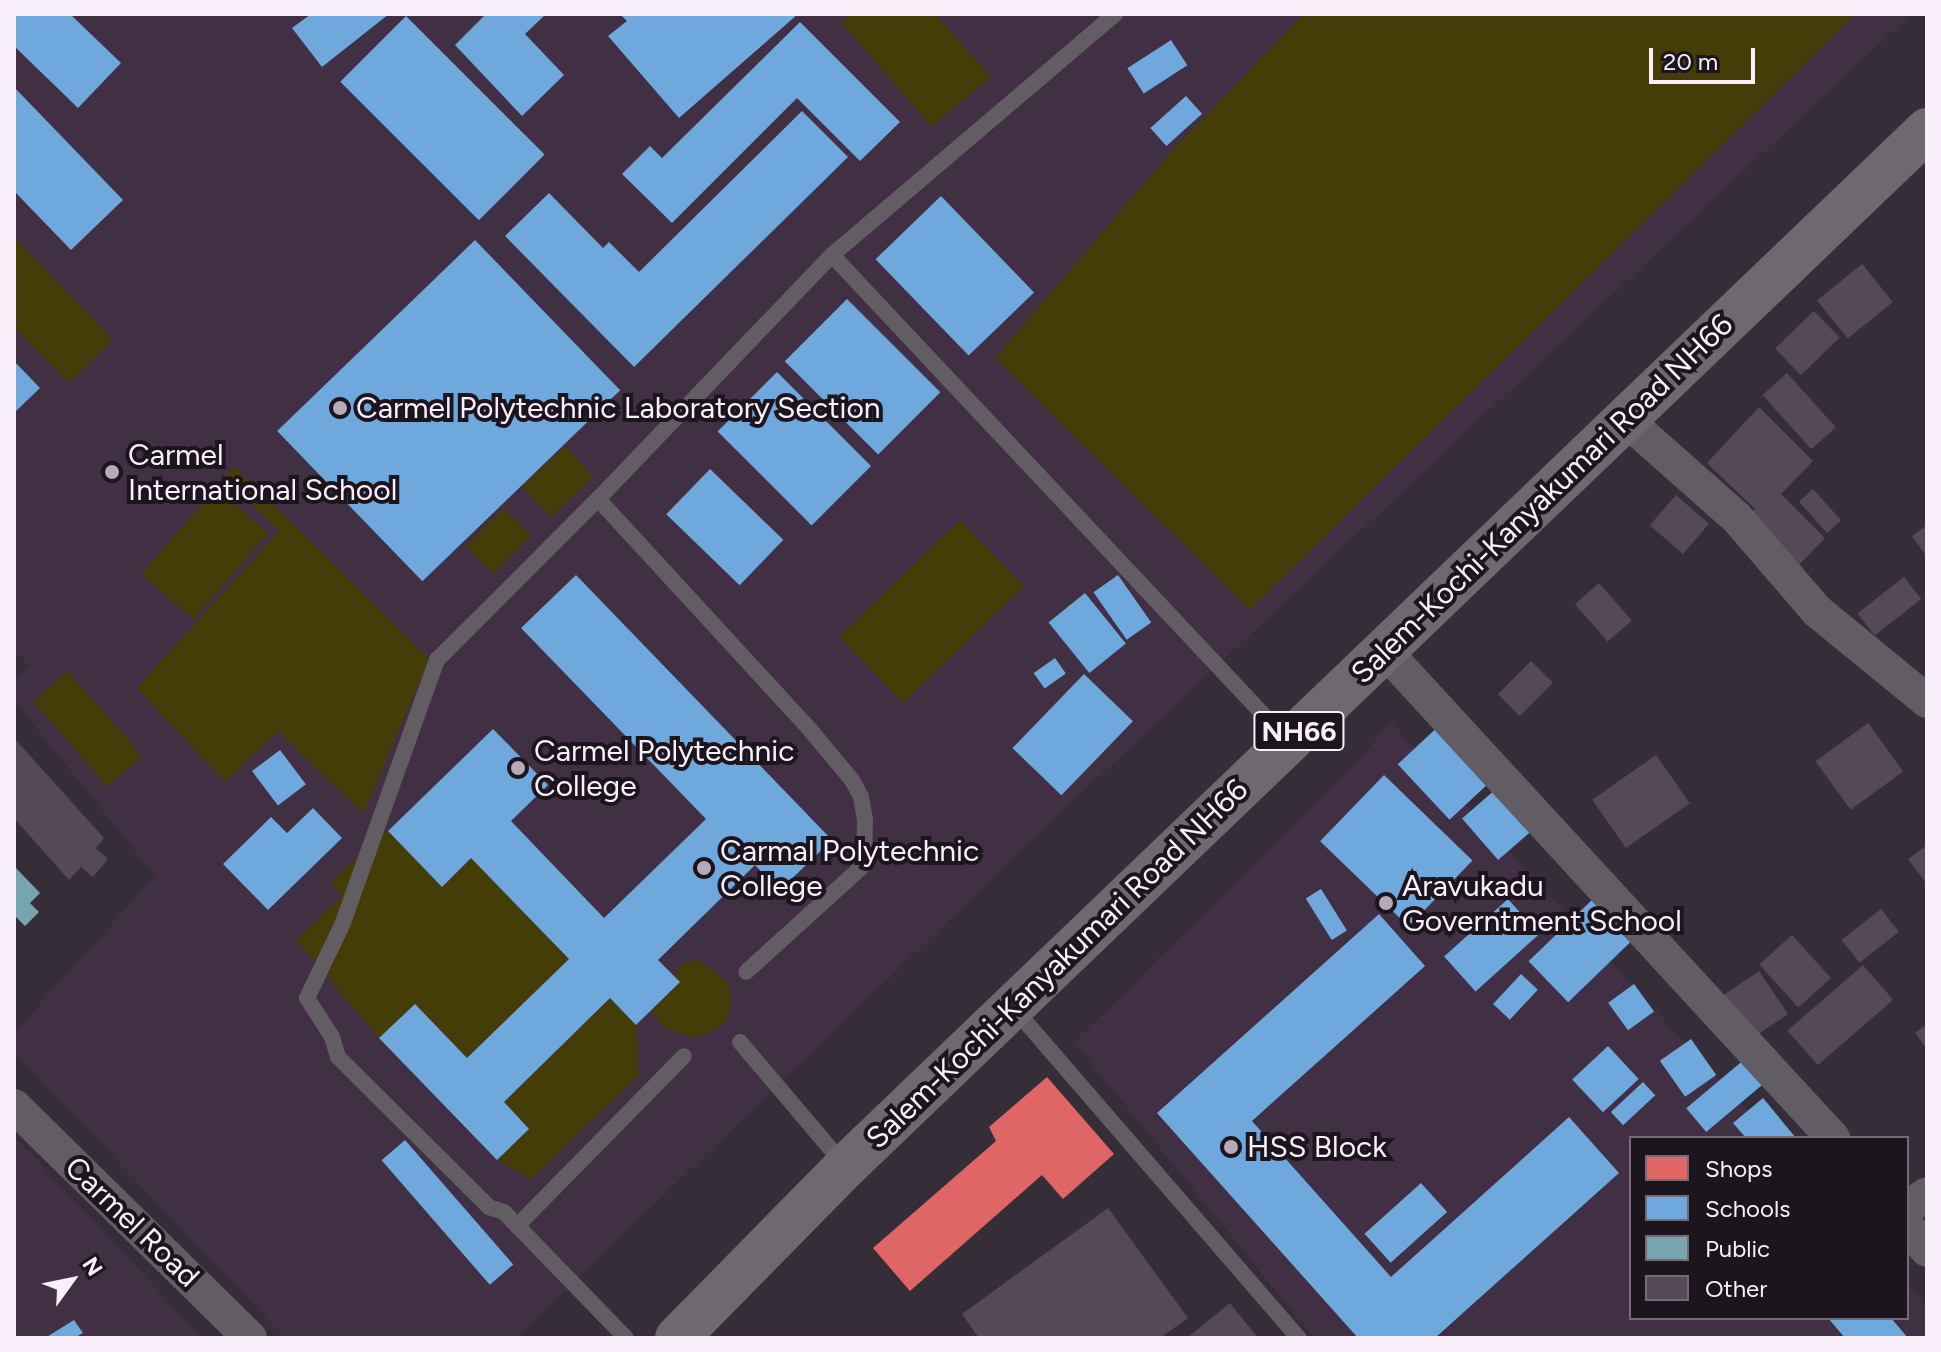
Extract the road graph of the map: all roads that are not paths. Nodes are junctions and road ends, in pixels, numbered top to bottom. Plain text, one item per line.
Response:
1 (1115, 14) edge
2 (1927, 130) edge
3 (832, 255) junction
4 (1625, 419) junction
5 (598, 499) junction
6 (1383, 649) junction
7 (1927, 701) edge
8 (1289, 742) junction
9 (746, 972) dead end
10 (1012, 1006) junction
11 (740, 1042) dead end
12 (684, 1056) dead end
13 (14, 1106) edge
14 (1831, 1136) edge
15 (845, 1167) junction
16 (1927, 1194) edge
17 (1909, 1207) edge
18 (517, 1226) junction
19 (1909, 1228) edge
20 (1927, 1250) edge
21 (250, 1338) edge
22 (626, 1338) edge
23 (677, 1338) edge
24 (1299, 1338) edge

1 - 3 lane
2 - 4 highway, Salem-Kochi-Kanyakumari Road NH66 / NH66
3 - 5 lane
3 - 8 lane
4 - 6 highway, Salem-Kochi-Kanyakumari Road NH66 / NH66
4 - 7 street
5 - 9 lane
5 - 18 lane
6 - 8 highway, Salem-Kochi-Kanyakumari Road NH66 / NH66
6 - 14 street
8 - 10 highway, Salem-Kochi-Kanyakumari Road NH66 / NH66
10 - 15 highway, Salem-Kochi-Kanyakumari Road NH66 / NH66
10 - 24 lane
11 - 15 lane
12 - 18 lane
13 - 21 street, Carmel Road
15 - 23 highway, Salem-Kochi-Kanyakumari Road NH66 / NH66
16 - 17 street
18 - 22 lane
19 - 20 street

